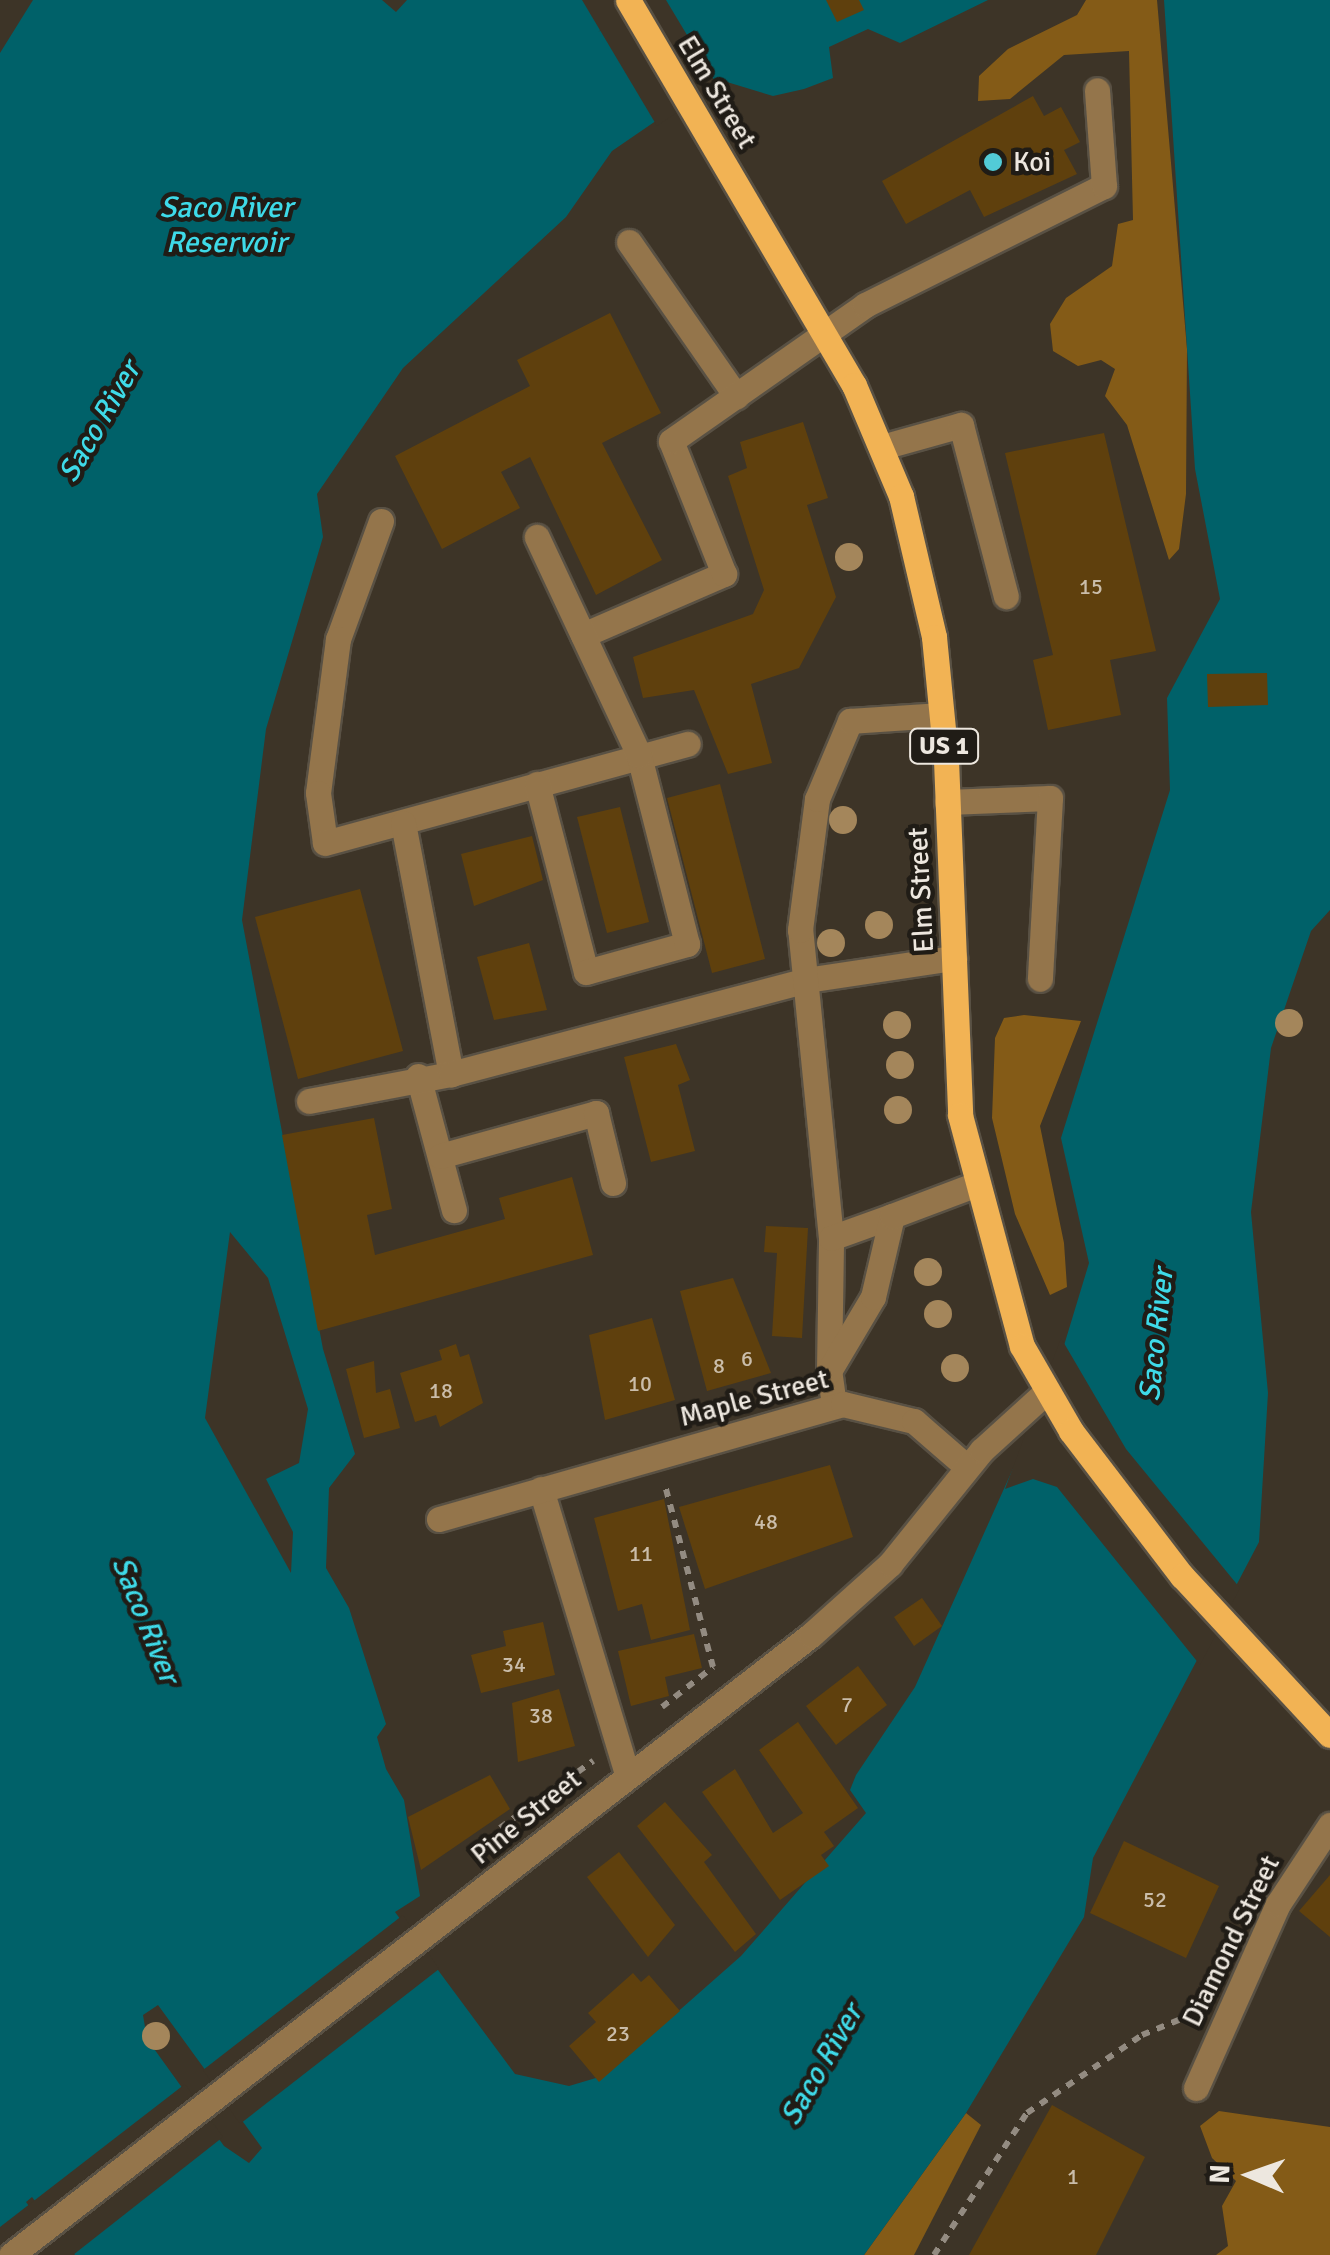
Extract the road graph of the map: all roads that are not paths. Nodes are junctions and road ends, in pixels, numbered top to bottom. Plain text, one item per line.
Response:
1 (628, 0) edge
2 (1096, 90) dead end
3 (629, 242) dead end
4 (826, 335) junction
5 (736, 396) junction
6 (882, 447) junction
7 (381, 522) dead end
8 (537, 538) dead end
9 (1006, 596) dead end
10 (583, 635) junction
11 (941, 715) junction
12 (688, 744) dead end
13 (640, 755) junction
14 (537, 784) junction
15 (947, 802) junction
16 (403, 823) junction
17 (954, 958) junction
18 (1040, 978) dead end
19 (806, 980) junction
20 (451, 1074) junction
21 (418, 1076) junction
22 (309, 1101) dead end
23 (440, 1156) junction
24 (613, 1183) dead end
25 (974, 1185) junction
26 (454, 1210) dead end
27 (892, 1216) junction
28 (831, 1238) junction
29 (830, 1371) junction
30 (1046, 1392) junction
31 (834, 1405) junction
32 (967, 1468) junction
33 (541, 1489) junction
34 (440, 1518) dead end
35 (1330, 1736) edge
36 (627, 1774) junction
37 (1330, 1825) edge
38 (1196, 2088) dead end
39 (11, 2255) edge

1 - 4 main road, Elm Street / US 1
2 - 4 street
3 - 5 street
4 - 5 street
4 - 6 main road, Elm Street / US 1
5 - 10 street
6 - 9 street
6 - 11 main road, Elm Street / US 1
7 - 16 street
8 - 10 street
10 - 13 street
11 - 15 main road, Elm Street / US 1
11 - 19 street
12 - 13 street
13 - 14 street
13 - 14 street
14 - 16 street
15 - 17 main road, Elm Street / US 1
15 - 18 street
16 - 20 street
17 - 19 street
17 - 25 main road, Elm Street / US 1
19 - 20 street
19 - 28 street
20 - 21 street
21 - 22 street
21 - 23 street
23 - 24 street
23 - 26 street
25 - 27 street
25 - 30 main road, Elm Street / US 1
27 - 28 street
27 - 29 street
28 - 29 street
29 - 31 street
30 - 32 street, Pine Street
30 - 35 main road, Elm Street / US 1
31 - 32 street, Maple Street
31 - 33 street, Maple Street
32 - 36 street, Pine Street
33 - 34 street, Maple Street
33 - 36 street
36 - 39 street, Pine Street
37 - 38 street, Diamond Street

